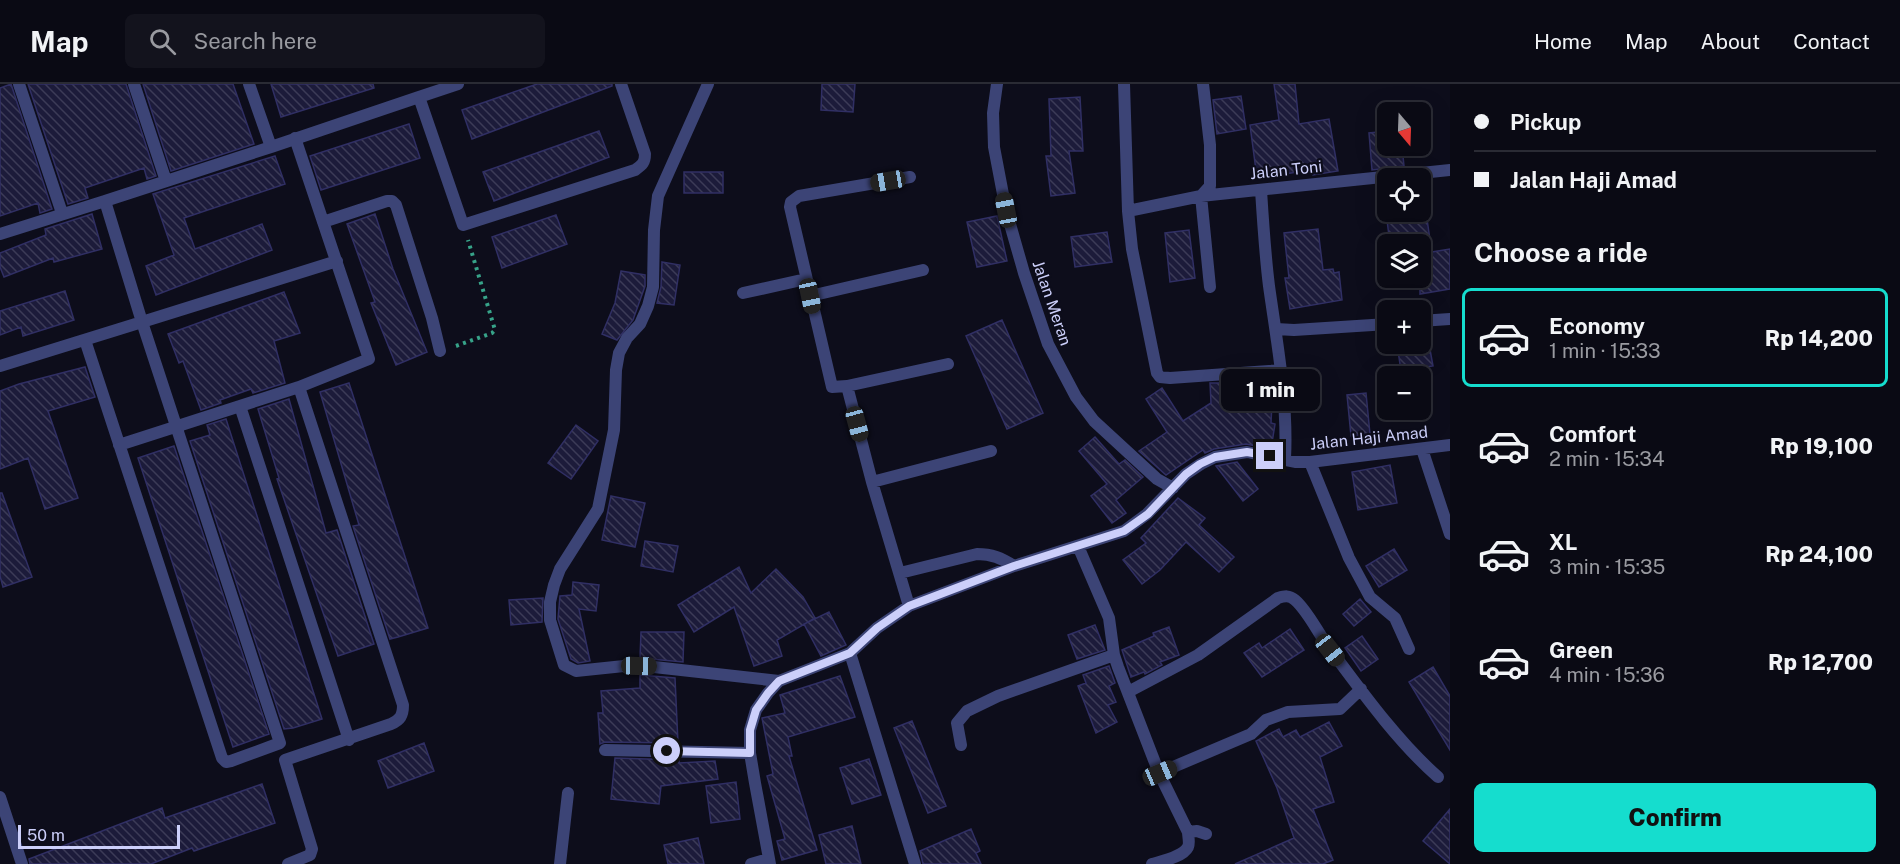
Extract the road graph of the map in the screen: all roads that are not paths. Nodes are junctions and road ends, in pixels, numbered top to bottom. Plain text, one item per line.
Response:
1 (19, 84) edge
2 (134, 84) edge
3 (249, 84) edge
4 (458, 84) edge
5 (621, 84) edge
6 (708, 84) edge
7 (997, 84) edge
8 (1124, 84) edge
9 (1203, 84) edge
10 (419, 97) junction
11 (295, 138) junction
12 (271, 147) junction
13 (1450, 170) edge
14 (910, 177) dead end
15 (166, 181) junction
16 (1261, 190) junction
17 (1201, 196) junction
18 (105, 201) junction
19 (1128, 211) junction
20 (62, 213) junction
21 (323, 222) junction
22 (0, 234) edge
23 (337, 261) junction
24 (924, 270) dead end
25 (806, 279) junction
26 (1210, 287) dead end
27 (743, 292) dead end
28 (810, 296) junction
29 (1450, 320) edge
30 (1431, 321) edge
31 (142, 322) junction
32 (1377, 324) edge
33 (1276, 329) junction
34 (85, 340) junction
35 (440, 351) road end
36 (948, 364) dead end
37 (0, 366) edge
38 (1281, 370) junction
39 (847, 386) junction
40 (299, 387) junction
41 (240, 406) junction
42 (176, 427) junction
43 (119, 445) junction
44 (1450, 445) edge
45 (1422, 449) junction
46 (991, 451) dead end
47 (1285, 459) junction
48 (1310, 462) junction
49 (872, 482) junction
50 (1173, 488) junction
51 (1450, 534) edge
52 (1078, 546) junction
53 (1014, 566) junction
54 (900, 573) junction
55 (909, 606) junction
56 (1409, 649) dead end
57 (850, 653) junction
58 (1114, 655) junction
59 (779, 681) junction
60 (1360, 688) junction
61 (1128, 692) junction
62 (349, 740) junction
63 (280, 743) junction
64 (960, 745) dead end
65 (605, 750) dead end
66 (750, 753) junction
67 (285, 760) junction
68 (1160, 773) junction
69 (1438, 777) dead end
70 (567, 793) dead end
71 (0, 797) edge
72 (3, 818) edge
73 (1188, 832) junction
74 (1206, 834) dead end
75 (769, 862) edge
76 (22, 864) edge
77 (288, 864) edge
78 (560, 864) edge
79 (751, 864) edge
80 (915, 864) edge
81 (1152, 864) edge

1 - 20 street
2 - 15 street
3 - 12 street
4 - 10 street
5 - 10 street
6 - 59 street
7 - 50 street, Jalan Meran
8 - 19 street
9 - 17 street
10 - 11 street
11 - 12 street
11 - 21 street
12 - 15 street
13 - 16 street, Jalan Toni
14 - 25 street
15 - 18 street
16 - 17 street, Jalan Toni
16 - 33 street
17 - 19 street, Jalan Toni
17 - 26 street
18 - 20 street
18 - 31 street
19 - 38 street
20 - 22 street
21 - 23 street
21 - 35 street
23 - 31 street
23 - 40 street
24 - 28 street
25 - 27 street
25 - 28 street
28 - 39 street
29 - 30 street
31 - 34 street
31 - 42 street
32 - 33 street
33 - 38 street
34 - 37 street
34 - 43 street
36 - 39 street
38 - 47 street
39 - 49 street
40 - 41 street
40 - 62 street
41 - 42 street
41 - 62 street
42 - 43 street
42 - 63 street
43 - 63 street
44 - 45 street, Jalan Haji Amad
45 - 48 street, Jalan Haji Amad
45 - 51 street
46 - 49 street
47 - 48 street, Jalan Haji Amad
47 - 50 street, Jalan Haji Amad
48 - 56 street
49 - 54 street
50 - 52 street, Jalan Haji Amad
52 - 53 street, Jalan Haji Amad
52 - 58 street
53 - 54 street
53 - 55 street, Jalan Haji Amad
54 - 55 street
55 - 57 street, Jalan Haji Amad
57 - 59 street, Jalan Haji Amad
57 - 80 street
58 - 61 street
58 - 64 street
59 - 66 street
60 - 61 street
60 - 68 street
60 - 69 street
61 - 68 street
62 - 67 street
63 - 67 street
65 - 66 street
66 - 75 street
67 - 77 street
68 - 73 street
70 - 78 street
71 - 72 street
72 - 76 street
73 - 74 street
73 - 81 street
75 - 79 street

